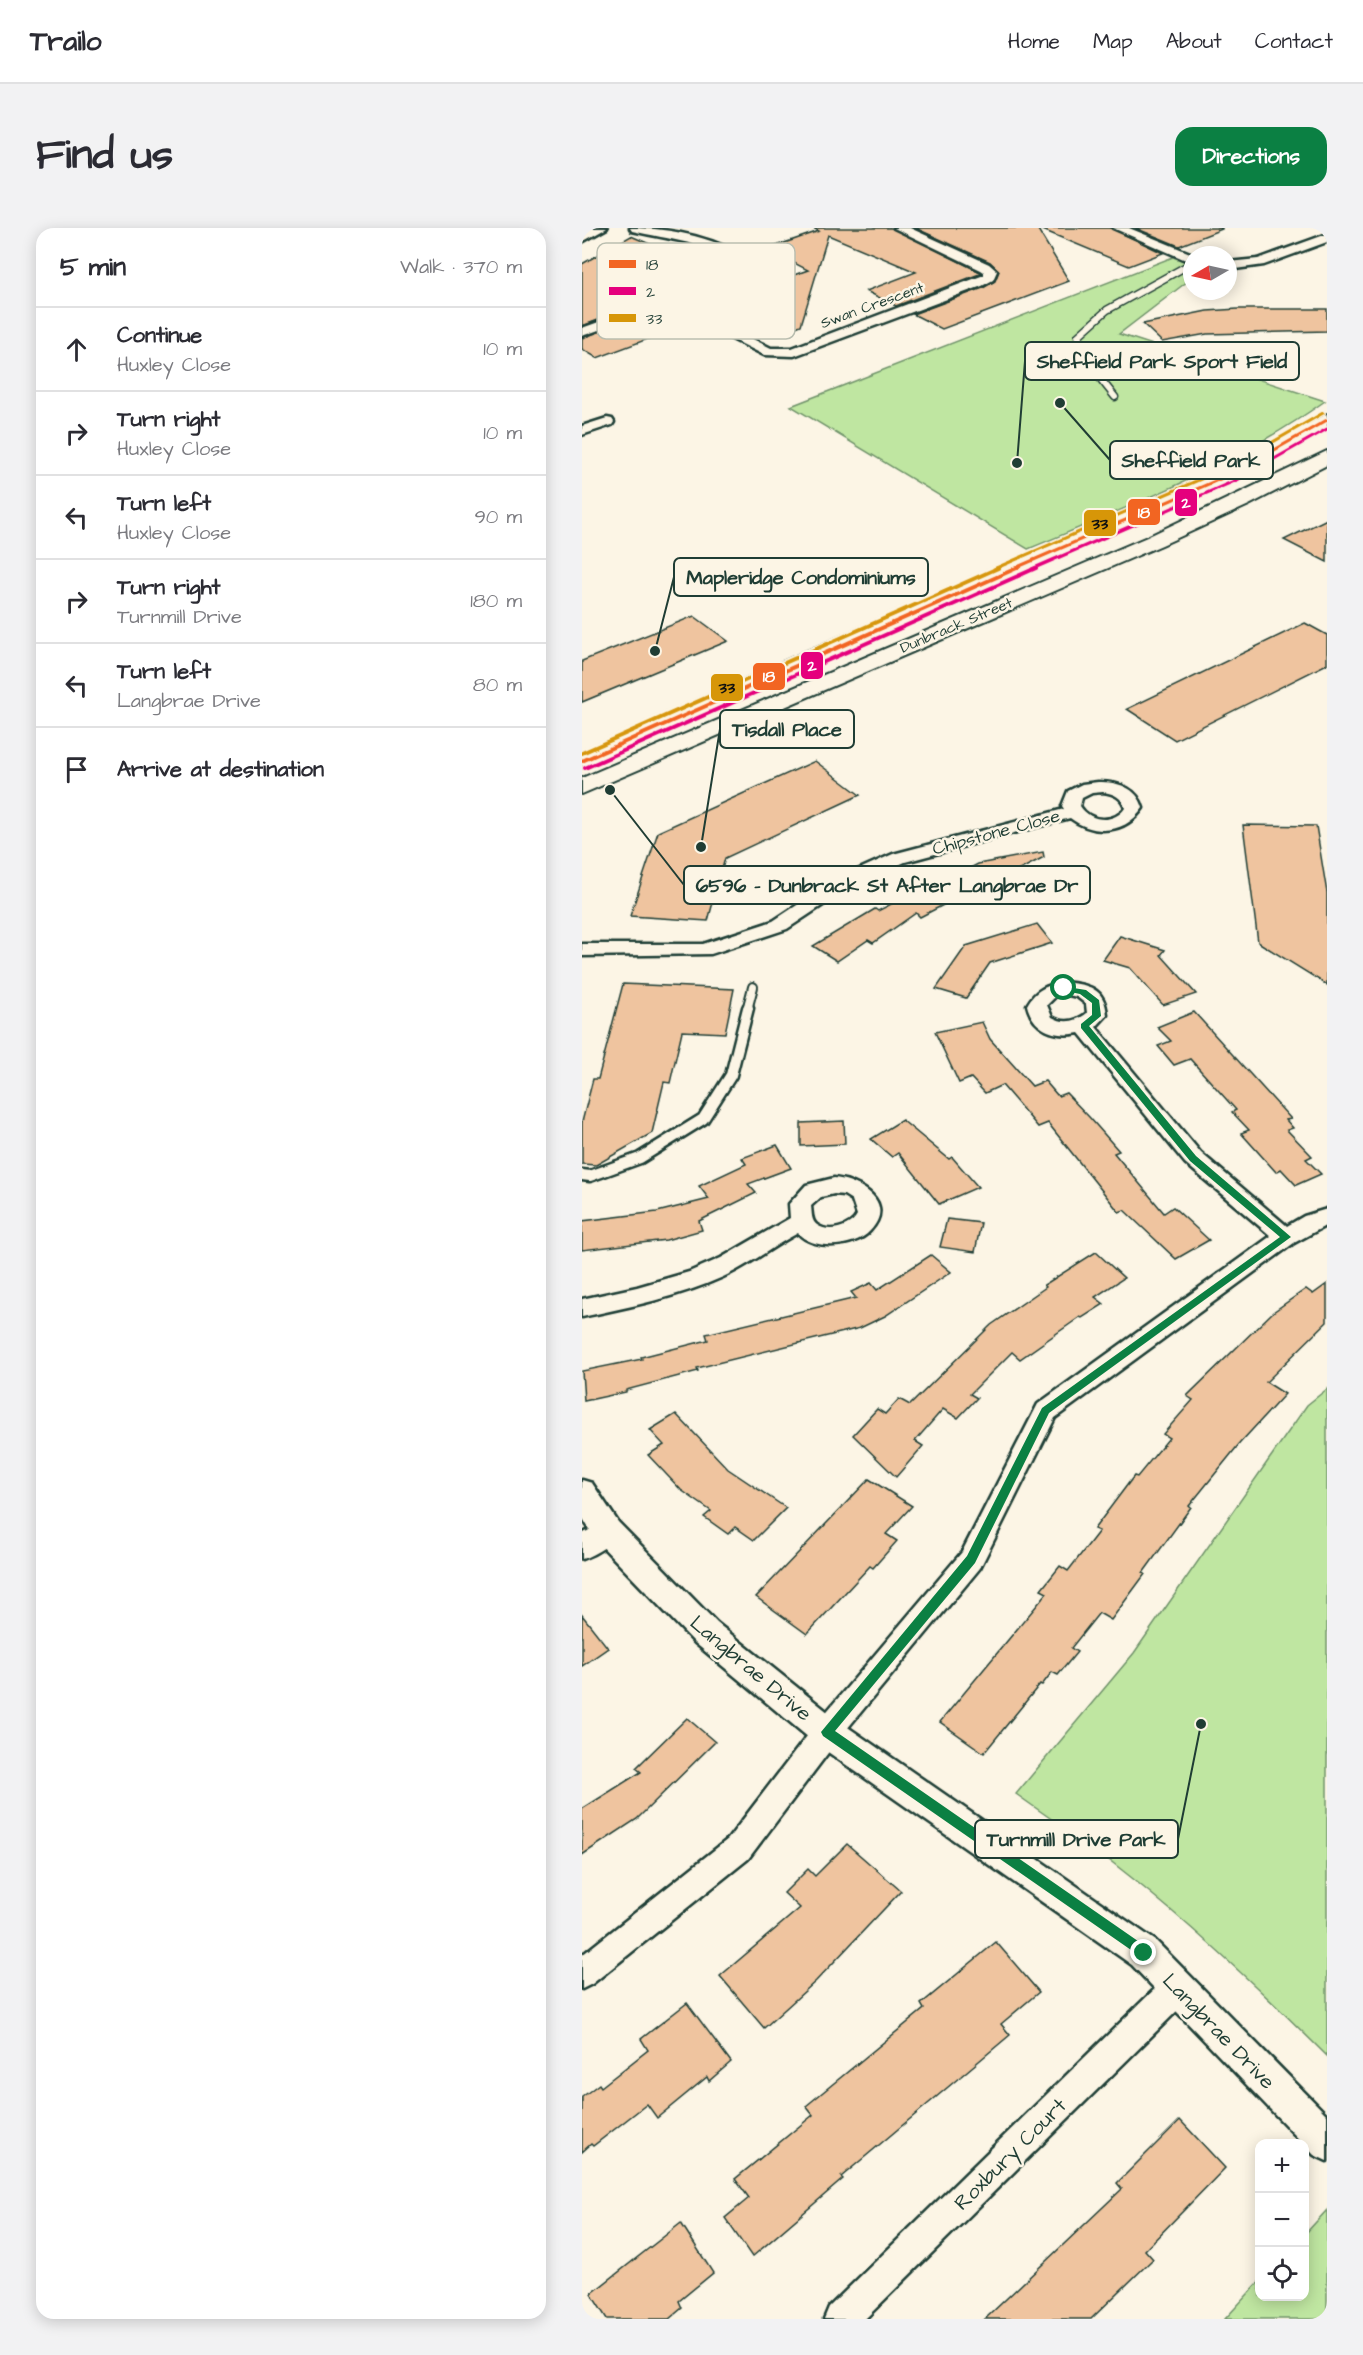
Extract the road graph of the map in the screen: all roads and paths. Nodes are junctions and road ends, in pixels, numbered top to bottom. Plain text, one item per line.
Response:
1 (600, 228) edge
2 (636, 228) edge
3 (900, 228) edge
4 (1119, 228) edge
5 (582, 238) edge
6 (1327, 238) edge
7 (699, 243) edge
8 (1183, 254) edge
9 (1237, 265) edge
10 (1183, 268) edge
11 (597, 327) edge
12 (582, 332) edge
13 (743, 339) edge
14 (1115, 397) dead end
15 (1327, 420) edge
16 (607, 423) dead end
17 (582, 431) edge
18 (1327, 457) edge
19 (582, 761) edge
20 (582, 787) edge
21 (1073, 812) dead end
22 (582, 950) edge
23 (753, 987) dead end
24 (1084, 1026) dead end
25 (582, 1175) edge
26 (1327, 1217) edge
27 (801, 1222) dead end
28 (1286, 1237) junction
29 (582, 1308) edge
30 (582, 1492) edge
31 (594, 1539) edge
32 (827, 1732) junction
33 (582, 1974) edge
34 (1178, 1988) junction
35 (1327, 2142) edge
36 (842, 2319) edge

1 - 5 street
2 - 7 street
3 - 13 street, Swan Crescent
4 - 8 street
6 - 9 street
10 - 14 lane
11 - 12 street
15 - 19 main road, Dunbrack Street
16 - 17 street
18 - 20 main road, Dunbrack Street
21 - 22 street, Chipstone Close
23 - 25 lane
24 - 28 street
26 - 28 street
27 - 29 street
28 - 32 street
30 - 31 street, Langbrae Drive
31 - 32 street, Langbrae Drive
32 - 33 street
32 - 34 street, Langbrae Drive
34 - 35 street, Langbrae Drive
34 - 36 street, Roxbury Court

